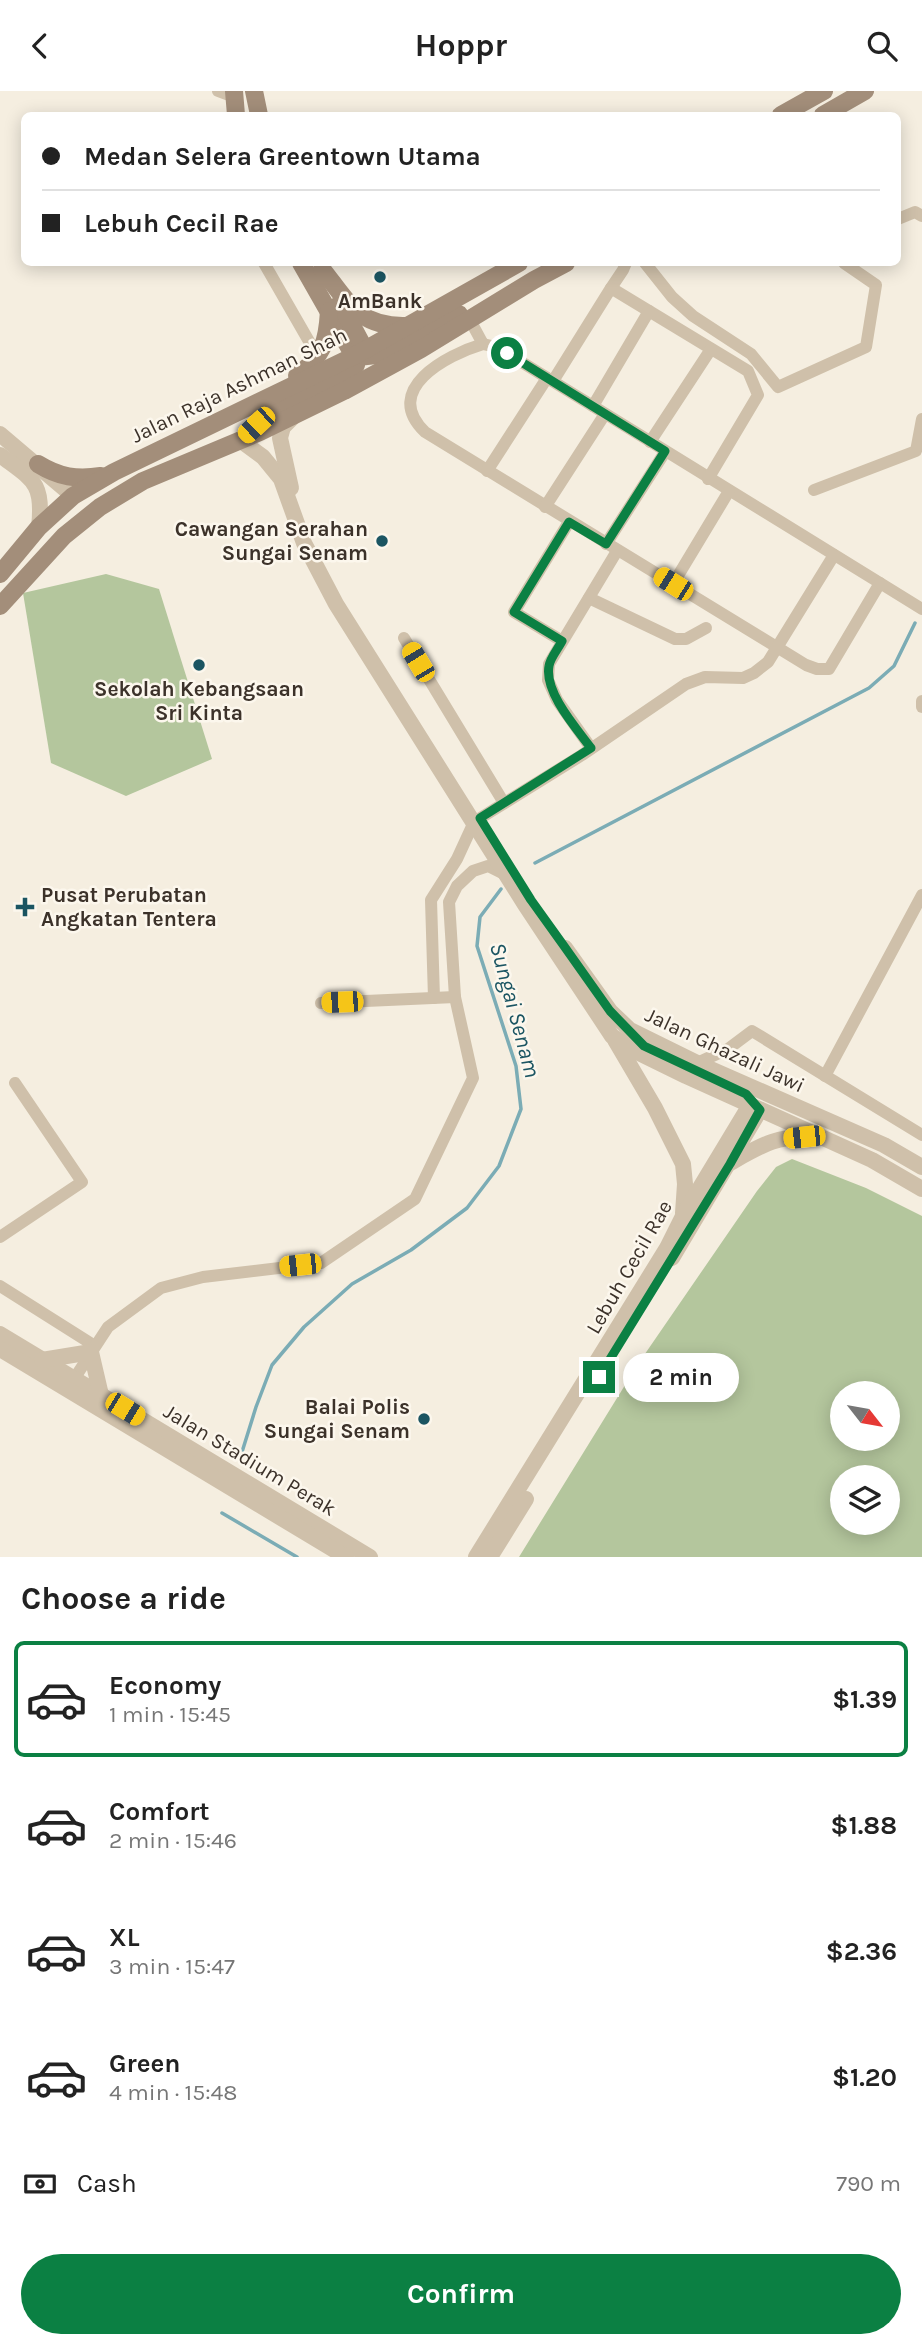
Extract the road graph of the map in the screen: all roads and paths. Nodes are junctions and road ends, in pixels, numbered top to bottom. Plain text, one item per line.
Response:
1 (254, 91) edge
2 (824, 91) edge
3 (865, 91) edge
4 (258, 112) edge
5 (786, 112) edge
6 (828, 112) edge
7 (922, 216) edge
8 (901, 218) edge
9 (266, 266) edge
10 (303, 266) edge
11 (320, 266) edge
12 (514, 266) edge
13 (560, 266) edge
14 (625, 266) edge
15 (647, 266) edge
16 (848, 266) edge
17 (534, 280) junction
18 (611, 288) junction
19 (329, 311) junction
20 (649, 311) junction
21 (470, 320) junction
22 (405, 326) junction
23 (483, 344) junction
24 (711, 349) junction
25 (360, 354) junction
26 (318, 357) junction
27 (550, 380) junction
28 (278, 392) junction
29 (593, 406) junction
30 (605, 414) junction
31 (294, 416) junction
32 (922, 419) edge
33 (0, 434) edge
34 (240, 440) junction
35 (650, 442) junction
36 (665, 451) junction
37 (0, 455) edge
38 (38, 464) junction
39 (487, 471) junction
40 (114, 472) junction
41 (708, 478) junction
42 (814, 490) dead end
43 (729, 491) junction
44 (73, 496) junction
45 (545, 507) junction
46 (569, 522) junction
47 (39, 527) junction
48 (612, 548) junction
49 (834, 555) junction
50 (0, 574) edge
51 (21, 582) junction
52 (880, 583) junction
53 (673, 584) junction
54 (589, 598) junction
55 (0, 606) edge
56 (922, 609) edge
57 (706, 628) dead end
58 (404, 638) dead end
59 (562, 641) junction
60 (777, 647) junction
61 (922, 701) edge
62 (922, 708) edge
63 (591, 748) junction
64 (504, 803) junction
65 (477, 820) junction
66 (507, 875) junction
67 (922, 895) edge
68 (454, 997) junction
69 (434, 998) junction
70 (321, 1003) dead end
71 (629, 1029) junction
72 (612, 1036) junction
73 (697, 1063) junction
74 (825, 1076) junction
75 (15, 1083) dead end
76 (755, 1107) junction
77 (824, 1120) junction
78 (920, 1129) edge
79 (823, 1139) junction
80 (730, 1164) junction
81 (922, 1167) edge
82 (922, 1189) edge
83 (683, 1216) junction
84 (0, 1237) edge
85 (0, 1286) edge
86 (0, 1334) edge
87 (0, 1349) edge
88 (93, 1349) junction
89 (44, 1368) junction
90 (74, 1379) junction
91 (99, 1401) junction
92 (486, 1554) edge
93 (346, 1557) edge
94 (370, 1557) edge
95 (469, 1557) edge

1 - 4 main road
2 - 5 main road
3 - 6 main road
7 - 8 street
9 - 26 street
10 - 19 main road
11 - 22 main road
11 - 25 main road
12 - 22 main road, Jalan Raja Ashman Shah
13 - 17 main road
14 - 18 street
15 - 16 street
17 - 21 main road
17 - 25 main road
18 - 20 street
18 - 27 street
19 - 25 main road
19 - 26 main road
20 - 24 street
20 - 29 street
21 - 23 street
21 - 31 main road
22 - 25 main road, Jalan Raja Ashman Shah
23 - 27 street
23 - 39 street
24 - 35 street
24 - 41 street
25 - 28 main road, Jalan Raja Ashman Shah
25 - 34 main road
26 - 28 main road
27 - 29 street
27 - 39 street
28 - 40 main road, Jalan Raja Ashman Shah
29 - 30 street
30 - 35 street
30 - 45 street
31 - 34 main road
31 - 65 street
32 - 42 street
33 - 38 street
34 - 51 main road
34 - 65 street, Jalan Ghazali Jawi
35 - 36 street
36 - 41 street
36 - 48 street
37 - 47 street
38 - 40 main road
38 - 44 street
39 - 45 street
40 - 44 main road, Jalan Raja Ashman Shah
41 - 43 street
43 - 49 street
43 - 53 street
44 - 47 main road, Jalan Raja Ashman Shah
44 - 51 main road
45 - 46 street
46 - 48 street
46 - 59 street
47 - 50 main road, Jalan Raja Ashman Shah
48 - 53 street
48 - 54 street
49 - 52 street
49 - 60 street
51 - 55 main road
52 - 56 street
52 - 60 street
53 - 60 street
54 - 57 street
54 - 59 street
58 - 64 street
59 - 63 street
60 - 63 street
61 - 62 street
63 - 64 street
64 - 65 street
65 - 66 street, Jalan Ghazali Jawi
65 - 69 street
65 - 71 street, Jalan Ghazali Jawi
66 - 68 street
66 - 72 street, Jalan Ghazali Jawi
67 - 74 street
68 - 69 street
68 - 88 street
69 - 70 street
71 - 73 street, Jalan Ghazali Jawi
71 - 76 street
72 - 76 street, Jalan Ghazali Jawi
72 - 83 street
73 - 74 street
73 - 77 street, Jalan Ghazali Jawi
74 - 78 street
75 - 84 street
76 - 77 street
76 - 79 street
76 - 80 street, Lebuh Cecil Rae
76 - 83 street, Lebuh Cecil Rae
77 - 81 street, Jalan Ghazali Jawi
79 - 80 street
79 - 82 street
80 - 92 street, Lebuh Cecil Rae
83 - 92 street, Lebuh Cecil Rae
85 - 88 street
86 - 89 street, Jalan Stadium Perak
87 - 89 street, Jalan Stadium Perak
88 - 89 street
88 - 90 street
88 - 91 street
89 - 90 street, Jalan Stadium Perak
89 - 91 street, Jalan Stadium Perak
90 - 91 street
91 - 93 street, Jalan Stadium Perak
91 - 94 street, Jalan Stadium Perak
92 - 95 street

